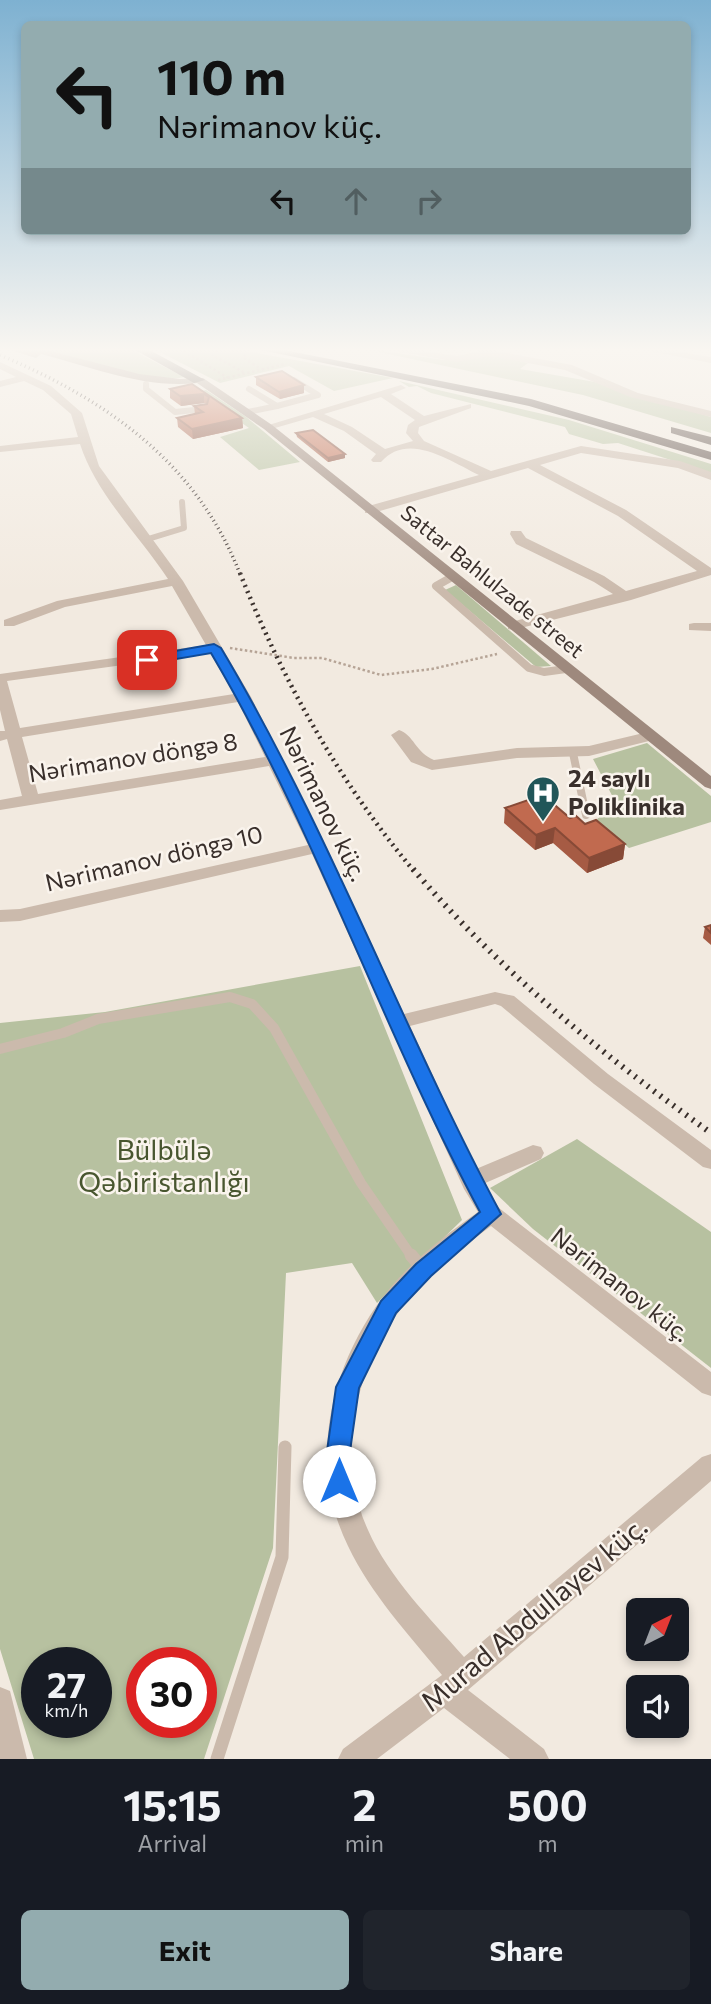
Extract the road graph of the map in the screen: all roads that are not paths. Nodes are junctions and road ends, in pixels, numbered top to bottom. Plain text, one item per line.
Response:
1 (82, 429) edge
2 (271, 429) edge
3 (348, 429) edge
4 (413, 429) edge
5 (620, 429) edge
6 (673, 429) edge
7 (85, 440) junction
8 (711, 441) edge
9 (420, 443) junction
10 (0, 449) edge
11 (711, 456) edge
12 (530, 464) junction
13 (490, 475) junction
14 (711, 476) edge
15 (182, 502) dead end
16 (369, 510) junction
17 (516, 534) dead end
18 (148, 539) junction
19 (709, 573) edge
20 (452, 577) junction
21 (176, 581) junction
22 (626, 597) junction
23 (3, 625) edge
24 (513, 626) junction
25 (694, 627) dead end
26 (711, 627) edge
27 (214, 648) junction
28 (566, 668) junction
29 (0, 680) edge
30 (243, 697) junction
31 (7, 734) edge
32 (399, 735) dead end
33 (652, 736) junction
34 (573, 753) junction
35 (274, 760) junction
36 (711, 784) edge
37 (31, 800) junction
38 (0, 805) edge
39 (586, 815) dead end
40 (318, 848) junction
41 (0, 916) edge
42 (397, 1023) junction
43 (0, 1049) edge
44 (533, 1153) dead end
45 (711, 1161) edge
46 (471, 1180) junction
47 (491, 1214) junction
48 (423, 1270) junction
49 (711, 1386) edge
50 (285, 1447) dead end
51 (711, 1465) edge
52 (453, 1684) junction
53 (0, 1701) edge
54 (12, 1759) edge
55 (217, 1759) edge
56 (353, 1759) edge
57 (534, 1759) edge

1 - 7 street, Nərimanov küç.
2 - 16 main road, Sattar Bahlulzade street
3 - 9 street
4 - 9 street
5 - 11 highway
6 - 8 highway
7 - 10 street
7 - 18 street, Nərimanov küç.
9 - 13 street
12 - 13 street
12 - 14 street
12 - 19 street
13 - 16 street
15 - 18 lane
16 - 20 main road, Sattar Bahlulzade street
17 - 22 street
18 - 21 street, Nərimanov küç.
19 - 22 street
20 - 24 main road, Sattar Bahlulzade street
20 - 28 lane
21 - 23 street
21 - 27 street, Nərimanov küç.
22 - 24 street
24 - 28 main road, Sattar Bahlulzade street
25 - 26 street
27 - 29 street
27 - 30 street, Nərimanov küç.
28 - 33 main road, Sattar Bahlulzade street
29 - 31 street
30 - 31 street
30 - 35 street, Nərimanov küç.
31 - 37 street
32 - 34 street
33 - 34 street
33 - 36 main road, Sattar Bahlulzade street
34 - 39 lane
35 - 37 street, Nərimanov döngə 8
35 - 40 street, Nərimanov küç.
37 - 38 street, Nərimanov döngə 8
40 - 41 street, Nərimanov döngə 10
40 - 42 street, Nərimanov küç.
42 - 45 street
42 - 46 street, Nərimanov küç.
43 - 48 lane
44 - 46 street
46 - 47 street, Nərimanov küç.
47 - 48 street
47 - 49 street, Nərimanov küç.
48 - 52 street
50 - 55 lane
51 - 52 street, Murad Abdullayev küç.
52 - 56 street, Murad Abdullayev küç.
52 - 57 street
53 - 54 street

